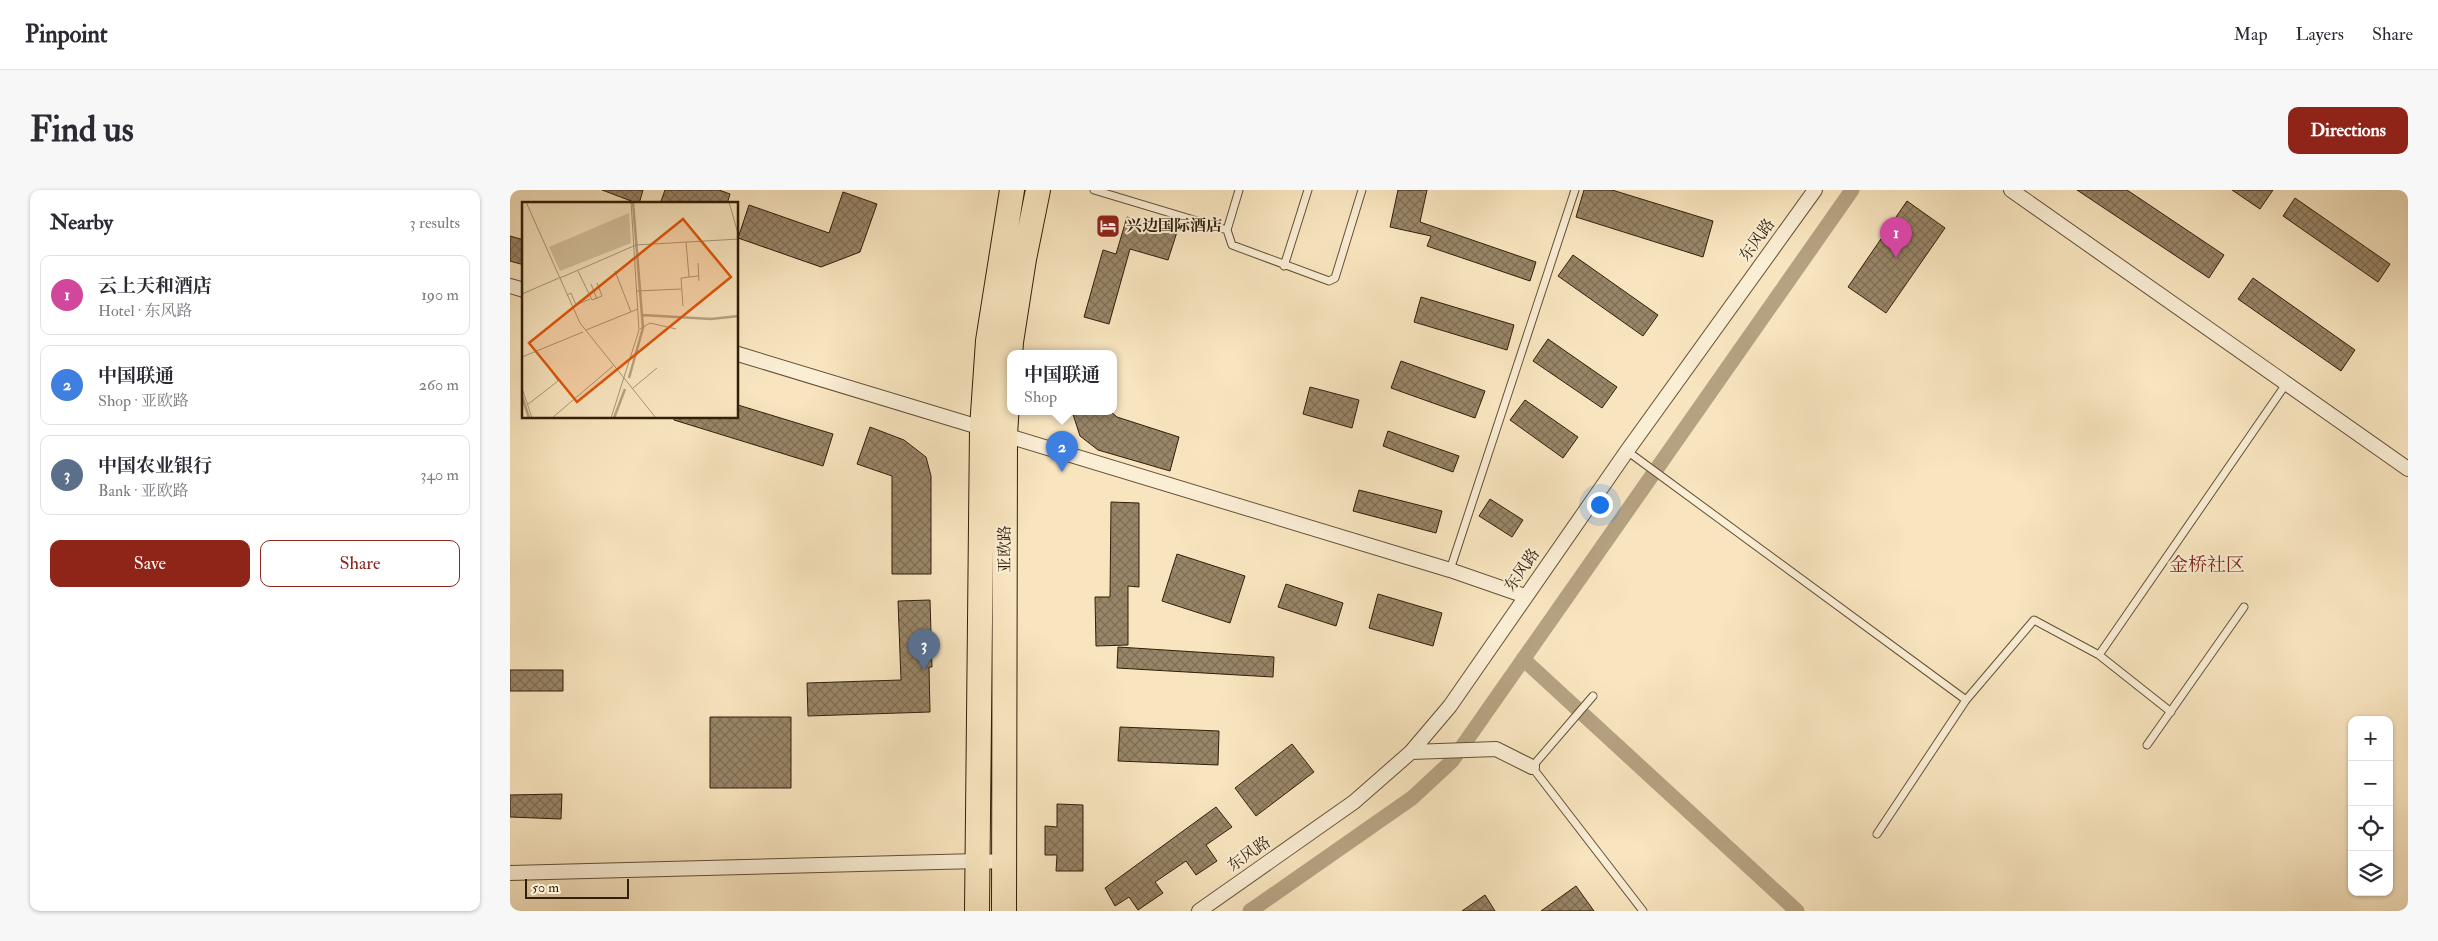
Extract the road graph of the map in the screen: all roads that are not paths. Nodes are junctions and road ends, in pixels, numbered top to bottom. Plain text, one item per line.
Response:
1 (1012, 190) edge
2 (1038, 190) edge
3 (1094, 190) edge
4 (1239, 190) edge
5 (1308, 190) edge
6 (1362, 190) edge
7 (1575, 190) edge
8 (1815, 190) edge
9 (2011, 190) edge
10 (1227, 230) junction
11 (1284, 266) junction
12 (1010, 350) edge
13 (739, 354) edge
14 (2286, 384) junction
15 (1007, 404) edge
16 (982, 428) junction
17 (1005, 435) junction
18 (1627, 450) junction
19 (2408, 469) edge
20 (1450, 570) junction
21 (1526, 596) junction
22 (2244, 608) dead end
23 (2100, 655) junction
24 (1592, 696) dead end
25 (1966, 700) junction
26 (2171, 712) junction
27 (2147, 745) dead end
28 (1411, 752) junction
29 (1532, 767) junction
30 (1877, 834) dead end
31 (978, 861) junction
32 (1005, 862) junction
33 (510, 873) edge
34 (977, 911) edge
35 (1004, 911) edge
36 (1199, 911) edge
37 (1643, 911) edge

1 - 16 highway, 亚欧路
2 - 12 highway, 亚欧路
3 - 10 lane
4 - 10 lane
5 - 11 lane
6 - 11 lane
7 - 20 lane
8 - 18 street, 东风路
9 - 14 street
10 - 11 lane
13 - 16 street
14 - 19 street
14 - 23 lane
15 - 17 highway, 亚欧路
16 - 31 highway, 亚欧路
17 - 20 street
17 - 32 highway, 亚欧路
18 - 21 street, 东风路
18 - 25 lane
20 - 21 street
21 - 28 street, 东风路
22 - 26 lane
23 - 25 lane
23 - 26 lane
24 - 29 lane
25 - 30 lane
26 - 27 lane
28 - 29 street
28 - 36 street, 东风路
29 - 37 lane
31 - 32 street
31 - 33 street
31 - 34 highway, 亚欧路
32 - 35 highway, 亚欧路

